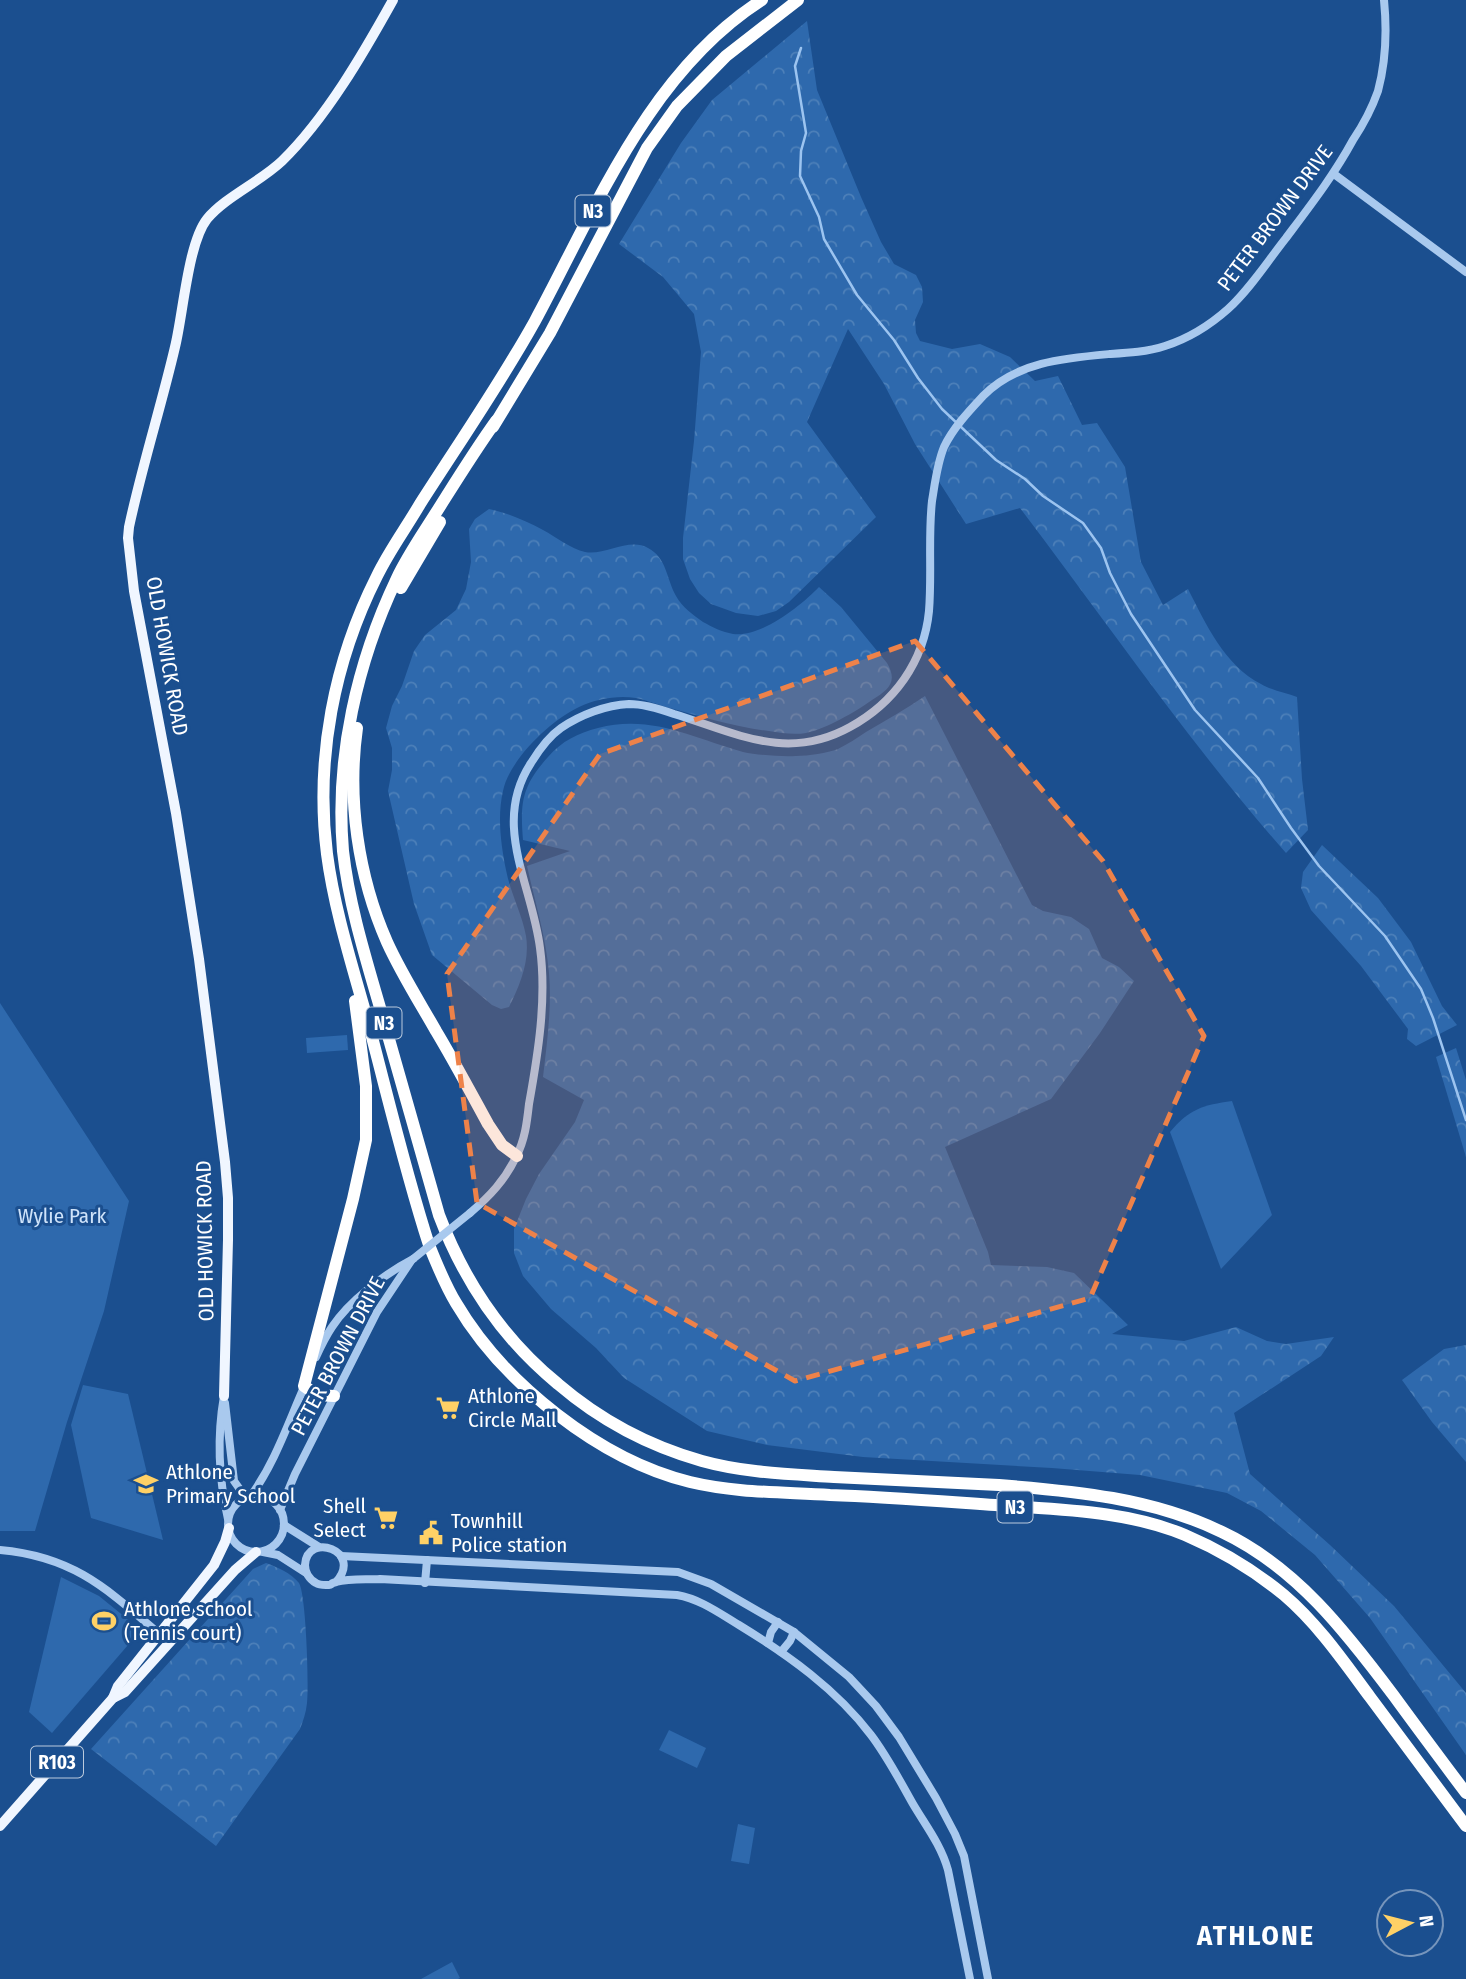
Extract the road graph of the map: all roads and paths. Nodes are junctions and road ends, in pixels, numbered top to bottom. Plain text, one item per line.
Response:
1 (393, 0) edge
2 (762, 0) edge
3 (798, 0) edge
4 (1384, 0) edge
5 (1334, 174) junction
6 (1466, 272) edge
7 (473, 459) junction
8 (339, 913) junction
9 (517, 1156) junction
10 (413, 1259) junction
11 (304, 1386) junction
12 (224, 1396) junction
13 (334, 1396) junction
14 (248, 1497) junction
15 (281, 1510) junction
16 (228, 1525) junction
17 (284, 1525) junction
18 (319, 1547) junction
19 (0, 1550) edge
20 (260, 1552) junction
21 (341, 1556) junction
22 (427, 1560) junction
23 (306, 1573) junction
24 (336, 1582) junction
25 (425, 1583) junction
26 (778, 1622) junction
27 (794, 1632) junction
28 (160, 1634) junction
29 (170, 1643) junction
30 (768, 1643) junction
31 (781, 1652) junction
32 (113, 1698) junction
33 (1466, 1793) edge
34 (0, 1826) edge
35 (1466, 1826) edge
36 (970, 1979) edge
37 (981, 1979) edge
38 (988, 1979) edge

1 - 12 main road, OLD HOWICK ROAD
2 - 8 highway, N3
3 - 7 highway, N3
4 - 5 street, PETER BROWN DRIVE
5 - 6 street
5 - 9 street, PETER BROWN DRIVE
7 - 9 highway
7 - 33 highway, N3
8 - 11 highway
8 - 35 highway, N3
9 - 10 street, PETER BROWN DRIVE, bridge
10 - 11 street, PETER BROWN DRIVE
10 - 13 street, PETER BROWN DRIVE
11 - 13 highway
11 - 14 street, PETER BROWN DRIVE
12 - 14 street, OLD HOWICK ROAD
12 - 16 street, OLD HOWICK ROAD
13 - 15 street, PETER BROWN DRIVE
14 - 15 street
14 - 16 street, R103
15 - 17 street
16 - 20 street
16 - 28 main road, R103
17 - 18 street
17 - 20 street, R103
18 - 21 street
18 - 23 street
19 - 28 street
20 - 23 street
20 - 29 main road, R103
21 - 22 street
21 - 24 street
22 - 25 street
22 - 26 street
23 - 24 street
24 - 25 street
25 - 30 street
26 - 27 street
26 - 30 street
27 - 31 street
27 - 38 street
28 - 29 street
28 - 32 main road, R103
29 - 32 main road, R103
30 - 31 street
31 - 36 street
32 - 34 main road, R103
37 - 38 street

